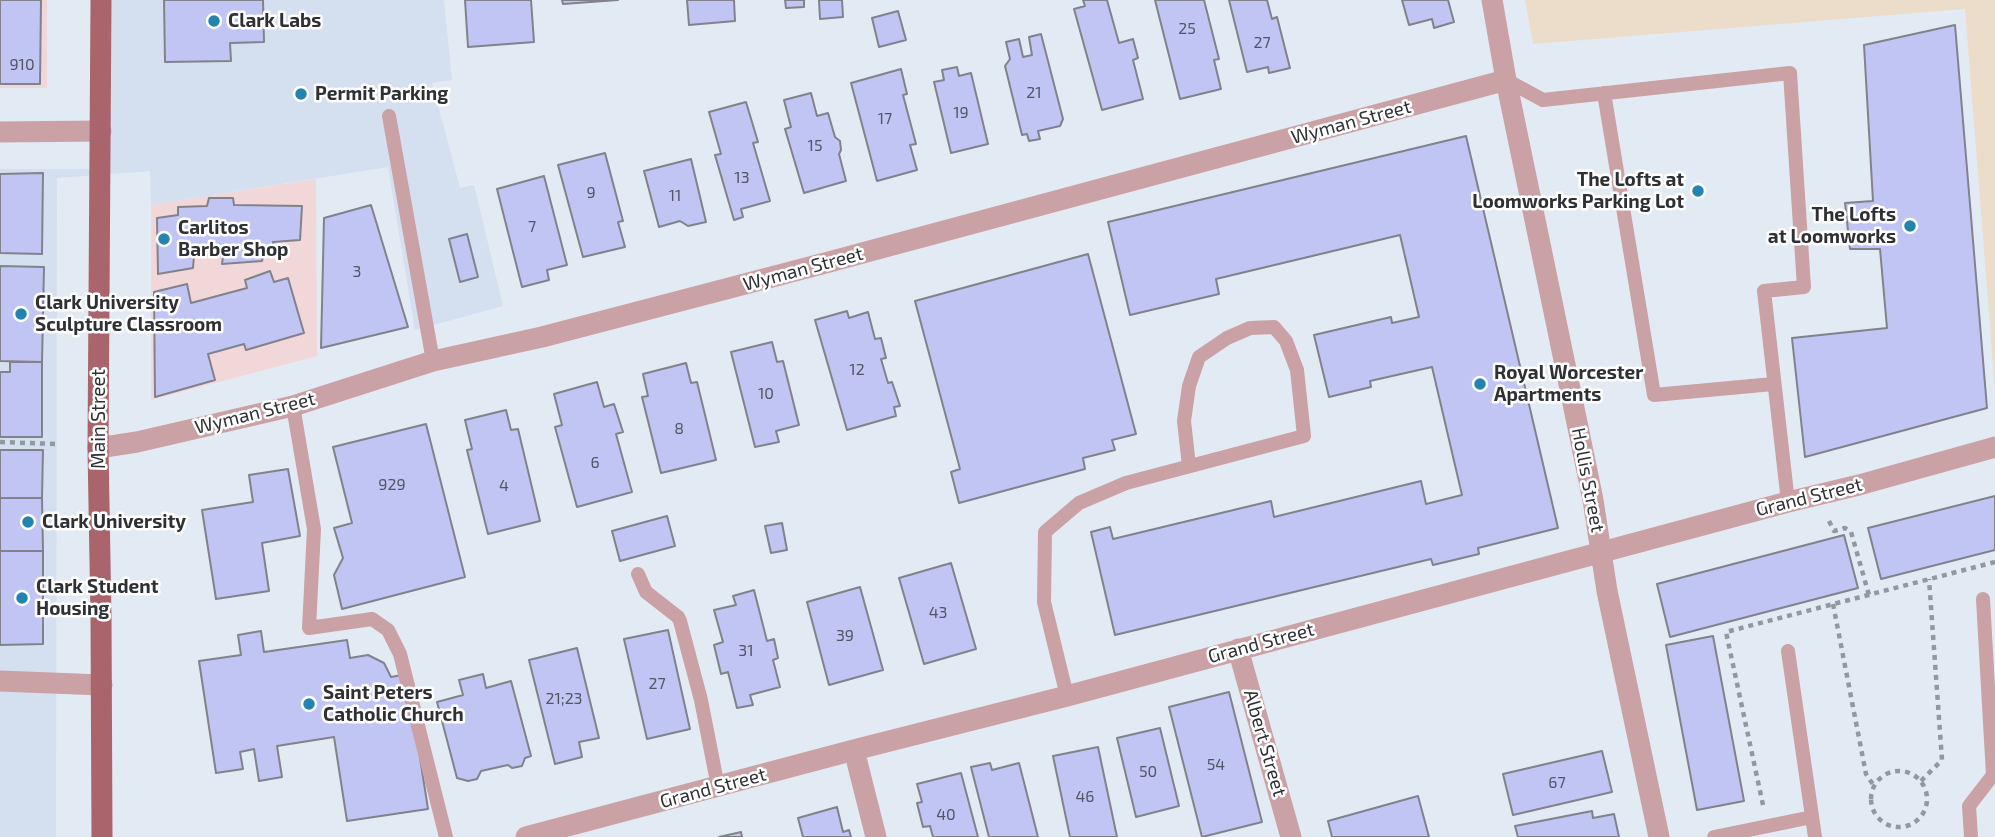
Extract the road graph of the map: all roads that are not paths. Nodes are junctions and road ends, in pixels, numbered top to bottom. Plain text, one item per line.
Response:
1 (101, 0) edge
2 (1492, 0) edge
3 (1506, 80) junction
4 (1604, 93) junction
5 (388, 116) dead end
6 (101, 131) junction
7 (0, 132) edge
8 (433, 361) junction
9 (1773, 384) junction
10 (293, 406) junction
11 (1995, 447) edge
12 (99, 448) junction
13 (1189, 466) junction
14 (1787, 502) junction
15 (1601, 553) junction
16 (638, 573) dead end
17 (1983, 599) dead end
18 (1238, 649) junction
19 (1788, 651) dead end
20 (0, 681) edge
21 (102, 685) junction
22 (1067, 696) junction
23 (854, 750) junction
24 (1994, 775) edge
25 (718, 787) junction
26 (1812, 817) junction
27 (533, 836) edge
28 (102, 837) edge
29 (446, 837) edge
30 (876, 837) edge
31 (1291, 837) edge
32 (1659, 837) edge
33 (1714, 837) edge
34 (1815, 837) edge
35 (1970, 837) edge

1 - 6 main road, Main Street
2 - 3 street, Hollis Street
3 - 4 lane
3 - 8 street, Wyman Street
3 - 15 street, Hollis Street
4 - 9 lane
4 - 9 lane
5 - 8 lane
6 - 7 street
6 - 12 main road, Main Street
8 - 10 street, Wyman Street
9 - 14 lane
10 - 12 street, Wyman Street
10 - 29 lane
11 - 14 street, Grand Street
12 - 21 main road, Main Street
13 - 13 lane
13 - 22 lane
14 - 15 street, Grand Street
15 - 18 street, Grand Street
15 - 32 street, Hollis Street
16 - 25 lane
17 - 24 lane
18 - 22 street, Grand Street
18 - 31 street, Albert Street
19 - 26 lane
20 - 21 street
21 - 28 main road, Main Street
22 - 23 street, Grand Street
23 - 25 street, Grand Street
23 - 30 street
24 - 35 lane
25 - 27 street, Grand Street
26 - 33 lane
26 - 34 lane

